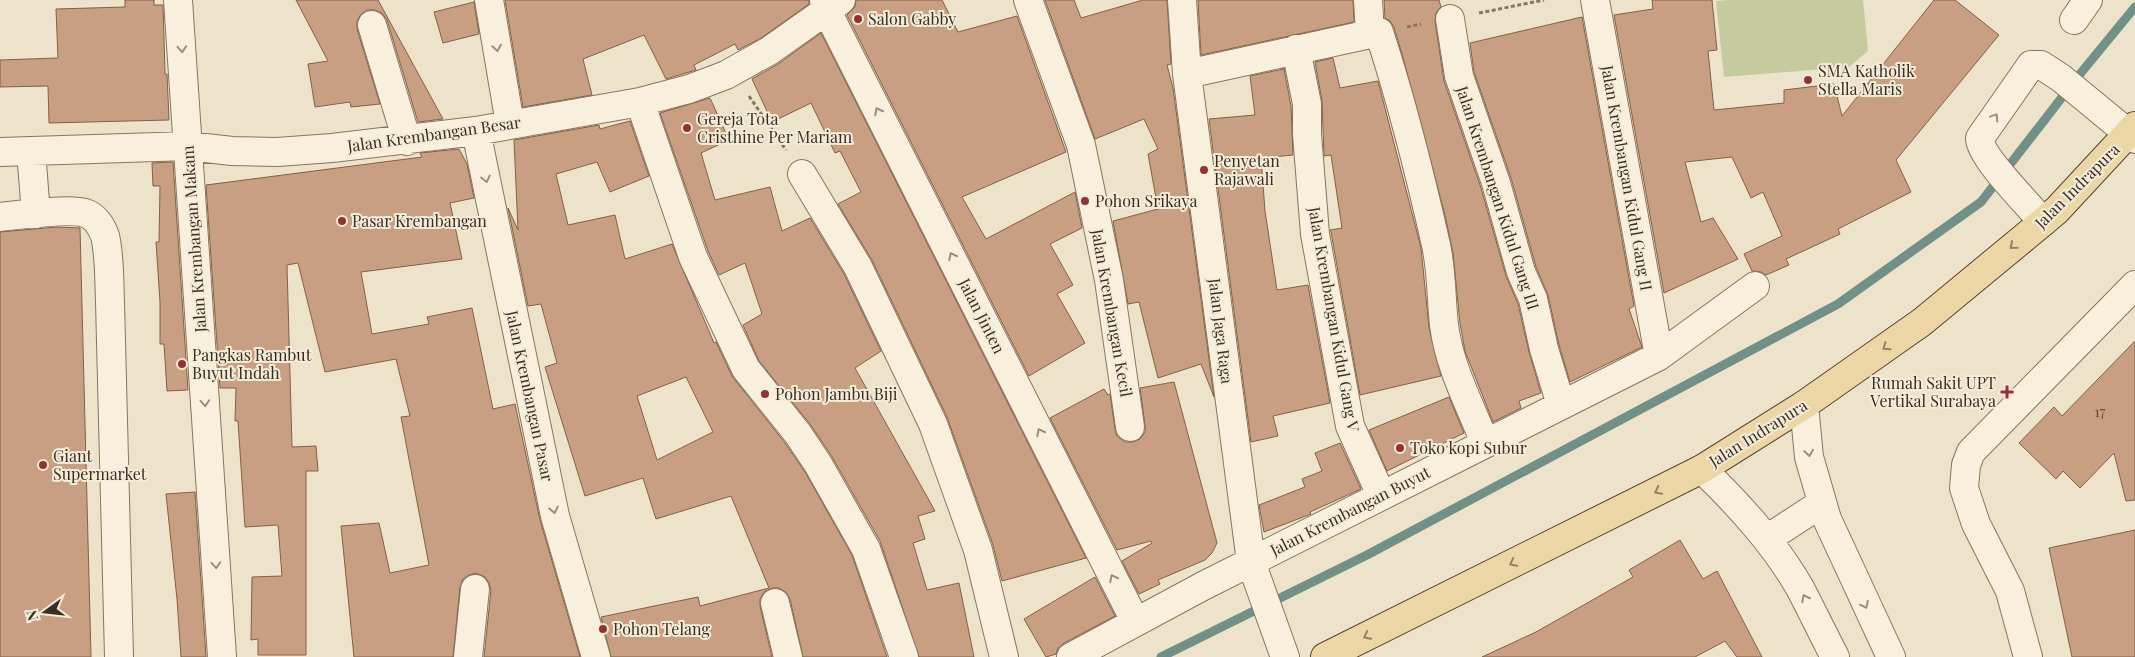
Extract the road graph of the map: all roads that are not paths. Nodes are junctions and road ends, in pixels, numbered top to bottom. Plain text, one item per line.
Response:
1 (178, 0) edge
2 (489, 0) edge
3 (1028, 0) edge
4 (1182, 0) edge
5 (1368, 0) edge
6 (1595, 0) edge
7 (830, 4) edge
8 (1450, 19) dead end
9 (372, 25) dead end
10 (1375, 34) junction
11 (1296, 49) junction
12 (1187, 74) junction
13 (640, 102) junction
14 (510, 124) junction
15 (476, 131) junction
16 (2133, 133) edge
17 (407, 141) junction
18 (188, 146) junction
19 (31, 151) junction
20 (0, 152) edge
21 (802, 174) road end
22 (36, 214) junction
23 (0, 217) edge
24 (2043, 222) junction
25 (2135, 285) edge
26 (1755, 286) dead end
27 (1659, 356) junction
28 (1804, 404) junction
29 (1561, 405) junction
30 (1130, 427) dead end
31 (1485, 443) junction
32 (1702, 469) junction
33 (1381, 496) junction
34 (1822, 503) junction
35 (1767, 538) junction
36 (1254, 573) junction
37 (475, 589) dead end
38 (775, 603) dead end
39 (1135, 621) junction
40 (1280, 646) edge
41 (118, 657) edge
42 (222, 657) edge
43 (468, 657) edge
44 (596, 657) edge
45 (788, 657) edge
46 (904, 657) edge
47 (1004, 657) edge
48 (1071, 657) edge
49 (1325, 657) edge
50 (1835, 657) edge
51 (1891, 657) edge
52 (2028, 657) edge

1 -> 18 street, Jalan Krembangan Makam
2 -> 14 street
3 - 30 street, Jalan Krembangan Kecil
4 - 12 street, Jalan Jaga Raga
5 - 10 street
6 - 27 street, Jalan Krembangan Kidul Gang II
7 - 13 street, Jalan Krembangan Besar
39 -> 7 street, Jalan Jinten
8 - 29 street, Jalan Krembangan Kidul Gang III
9 - 17 street
10 - 11 street
10 - 31 street
11 - 12 street
11 - 33 street, Jalan Krembangan Kidul Gang V
12 - 36 street, Jalan Jaga Raga
13 - 14 street, Jalan Krembangan Besar
13 - 46 street
14 - 15 street, Jalan Krembangan Besar
15 - 17 street, Jalan Krembangan Besar
15 -> 44 street, Jalan Krembangan Pasar
16 - 24 main road, Jalan Indrapura
24 -> 16 street
17 - 18 street, Jalan Krembangan Besar
18 - 19 street, Jalan Krembangan Besar
18 -> 42 street, Jalan Krembangan Makam
19 - 20 street, Jalan Krembangan Besar
19 - 22 street
21 - 47 street
22 - 23 street
22 - 41 street
24 -> 28 main road, Jalan Indrapura
25 - 52 street
26 - 27 street, Jalan Krembangan Buyut
27 - 29 street, Jalan Krembangan Buyut
28 - 32 main road, Jalan Indrapura
28 -> 34 street
29 - 31 street, Jalan Krembangan Buyut
31 - 33 street, Jalan Krembangan Buyut
32 - 35 street
32 -> 49 main road, Jalan Indrapura
33 - 36 street, Jalan Krembangan Buyut
34 - 35 street
34 -> 51 street
50 -> 35 street
36 - 39 street, Jalan Krembangan Buyut
36 - 40 street, Jalan Jaga Raga
37 - 43 street
38 - 45 street
39 - 48 street, Jalan Krembangan Buyut

